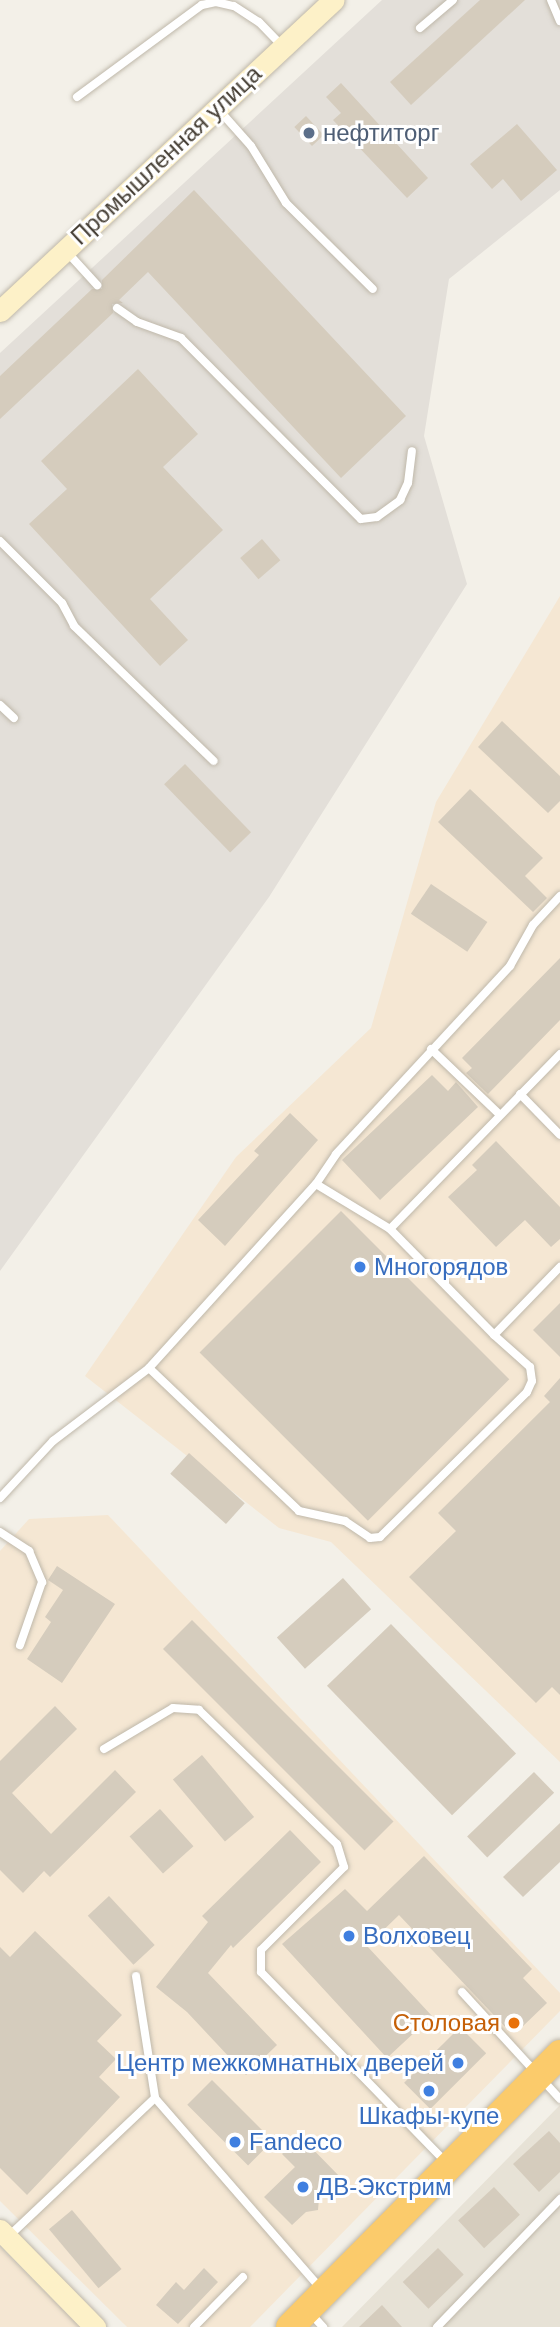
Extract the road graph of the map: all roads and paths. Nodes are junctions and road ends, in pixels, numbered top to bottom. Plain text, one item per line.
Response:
1 (332, 0) edge
2 (453, 0) edge
3 (551, 0) edge
4 (560, 21) edge
5 (420, 28) dead end
6 (283, 47) junction
7 (78, 97) dead end
8 (217, 108) junction
9 (65, 250) junction
10 (97, 285) dead end
11 (373, 289) dead end
12 (117, 308) dead end
13 (0, 311) edge
14 (412, 452) dead end
15 (0, 541) edge
16 (0, 705) edge
17 (13, 718) dead end
18 (214, 761) dead end
19 (560, 896) edge
20 (431, 1049) junction
21 (560, 1054) edge
22 (520, 1094) junction
23 (500, 1115) junction
24 (560, 1135) edge
25 (316, 1184) junction
26 (390, 1229) junction
27 (560, 1267) edge
28 (494, 1335) junction
29 (149, 1367) junction
30 (0, 1498) edge
31 (0, 1532) edge
32 (20, 1645) dead end
33 (104, 1749) dead end
34 (136, 1976) dead end
35 (462, 1992) dead end
36 (560, 2054) edge
37 (539, 2075) junction
38 (155, 2098) junction
39 (560, 2099) edge
40 (451, 2166) junction
41 (560, 2199) edge
42 (4, 2234) edge
43 (243, 2277) dead end
44 (311, 2314) edge
45 (95, 2327) edge
46 (194, 2327) edge
47 (437, 2327) edge

1 - 6 street, Промышленная улица
2 - 5 lane
3 - 4 lane
6 - 7 lane
6 - 8 street, Промышленная улица
8 - 9 street, Промышленная улица
8 - 11 lane
9 - 10 lane
9 - 13 street, Промышленная улица
12 - 14 lane
15 - 18 lane
16 - 17 lane
19 - 20 lane
20 - 23 lane
20 - 25 lane
21 - 22 lane
22 - 23 lane
22 - 24 lane
23 - 26 lane
25 - 26 lane
25 - 29 lane
26 - 28 lane
27 - 28 lane
28 - 29 lane
29 - 30 lane
31 - 32 lane
33 - 40 lane
34 - 38 lane
35 - 37 lane
36 - 37 highway
37 - 39 lane
37 - 40 highway
38 - 42 lane
38 - 44 lane
40 - 44 highway
41 - 47 lane
42 - 45 street
43 - 46 lane

